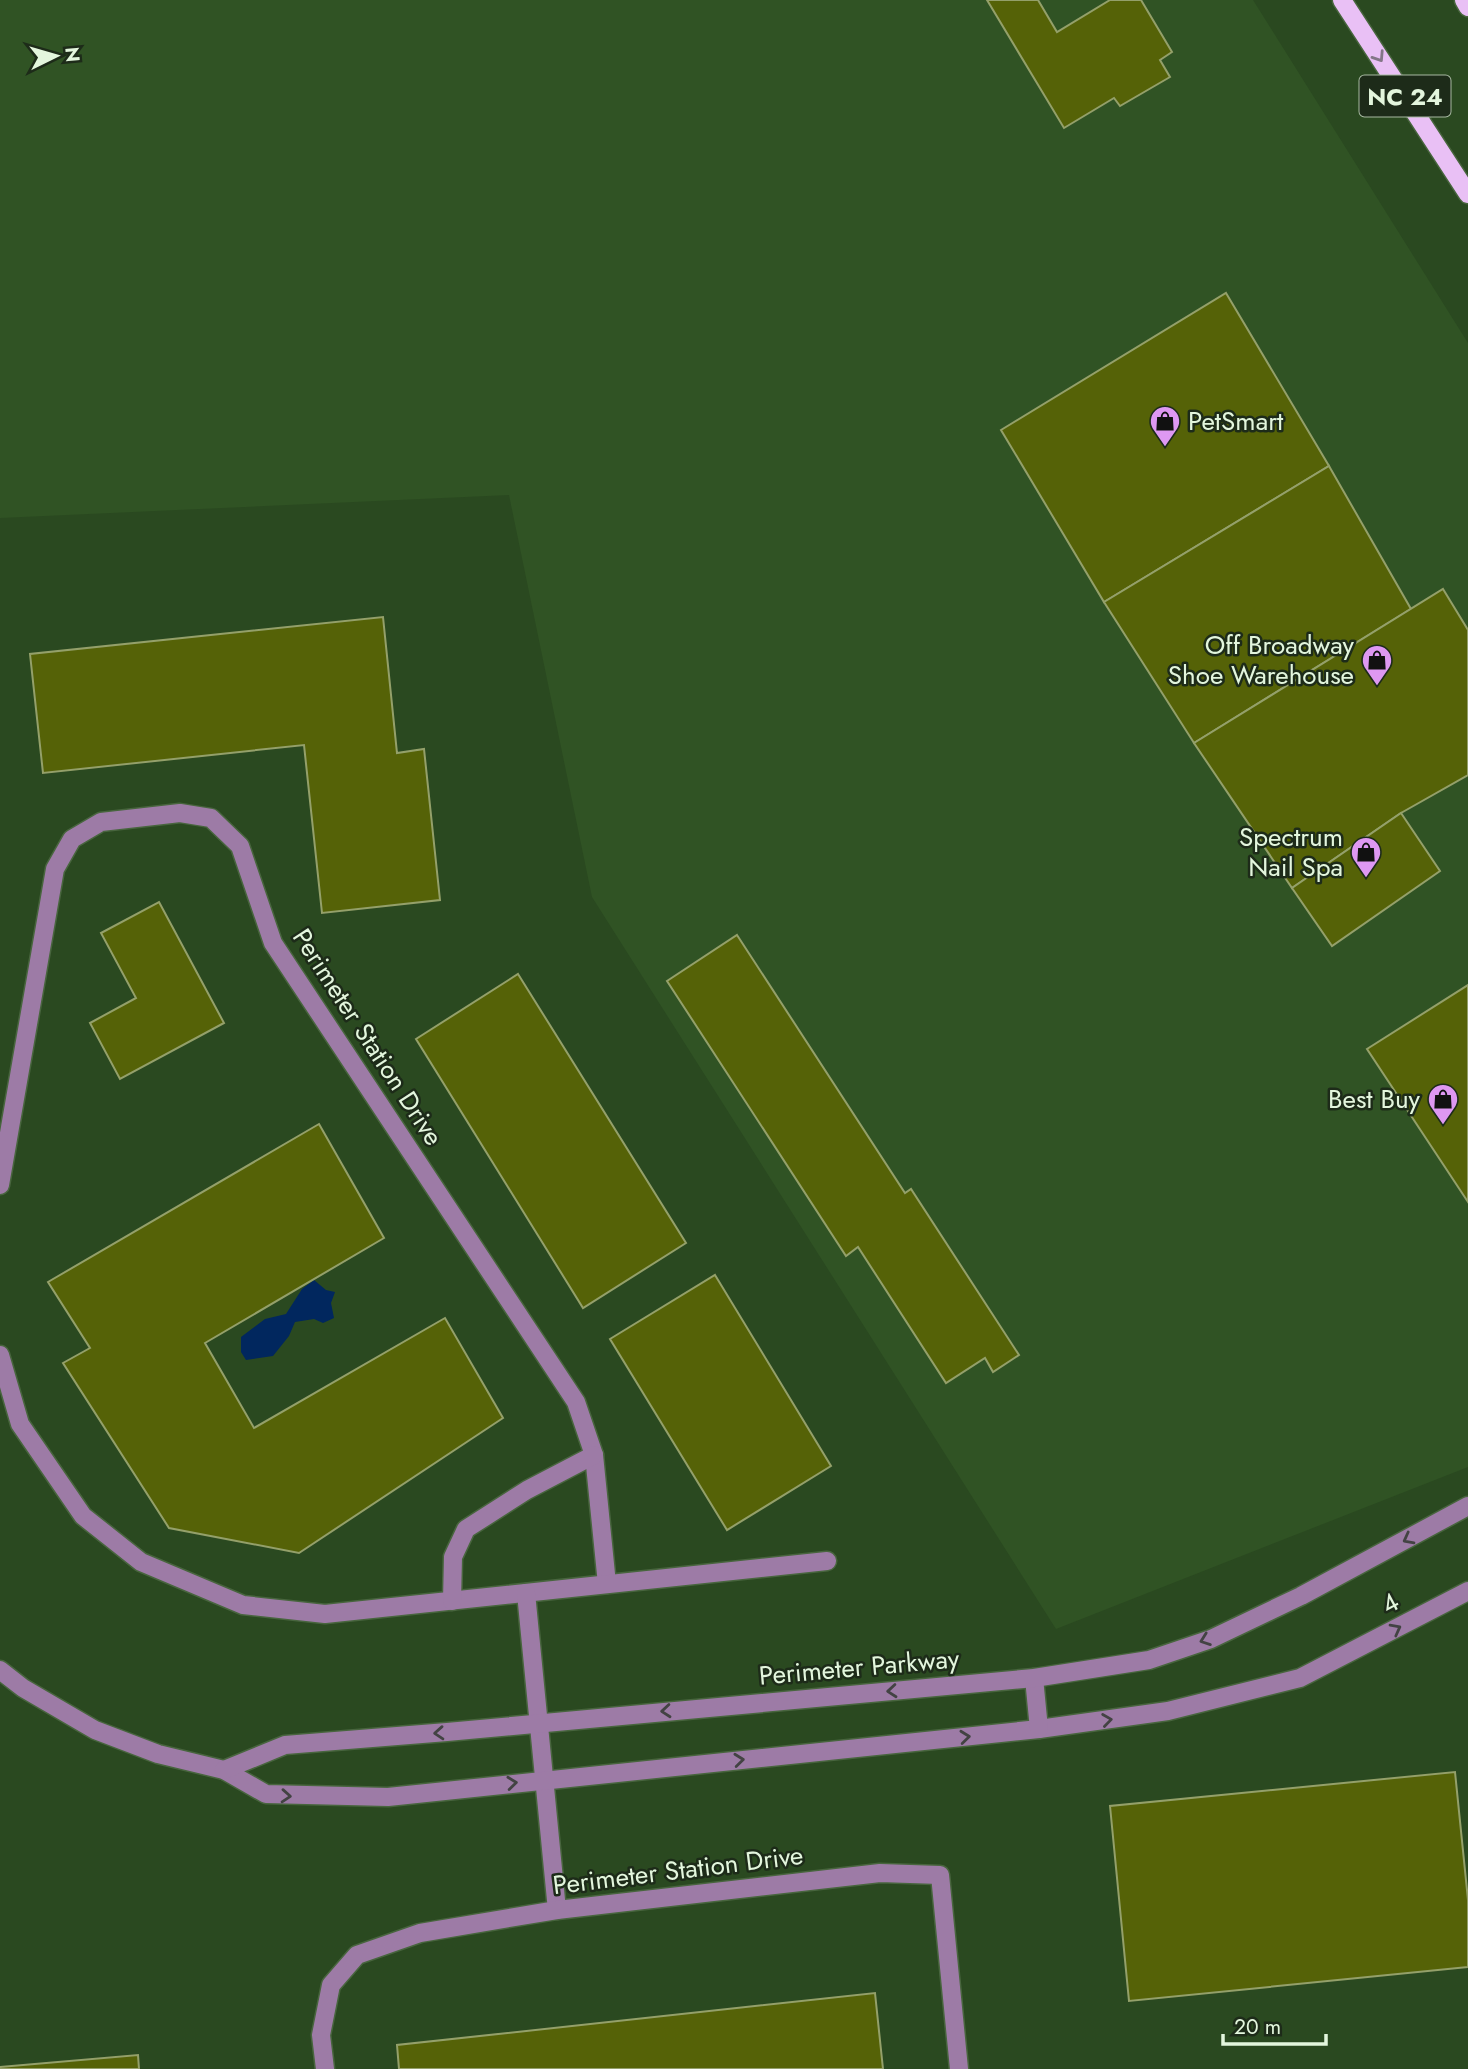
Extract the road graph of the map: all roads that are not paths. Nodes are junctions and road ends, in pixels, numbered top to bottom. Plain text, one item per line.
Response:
1 (1342, 0) edge
2 (1464, 0) edge
3 (1468, 7) edge
4 (1468, 194) edge
5 (0, 1185) edge
6 (0, 1355) edge
7 (594, 1455) junction
8 (1468, 1506) edge
9 (827, 1561) dead end
10 (607, 1584) junction
11 (1468, 1591) edge
12 (526, 1593) junction
13 (452, 1601) junction
14 (0, 1670) edge
15 (1034, 1678) junction
16 (537, 1723) junction
17 (1039, 1729) junction
18 (224, 1770) junction
19 (544, 1780) junction
20 (558, 1910) junction
21 (325, 2069) edge
22 (959, 2069) edge

1 -> 4 main road, NC 24
2 - 3 main road
5 - 7 street, Perimeter Station Drive
6 - 13 street
7 - 10 street, Perimeter Station Drive
7 - 13 street
8 -> 15 street, Perimeter Parkway
9 - 10 street
10 - 12 street
17 -> 11 street, 4
12 - 13 street
12 - 16 street
14 - 18 street
15 -> 16 street, Perimeter Parkway
15 - 17 street
16 -> 18 street, Perimeter Parkway
16 - 19 street
19 -> 17 street
18 -> 19 street
19 - 20 street
20 - 21 street, Perimeter Station Drive
20 - 22 street, Perimeter Station Drive

